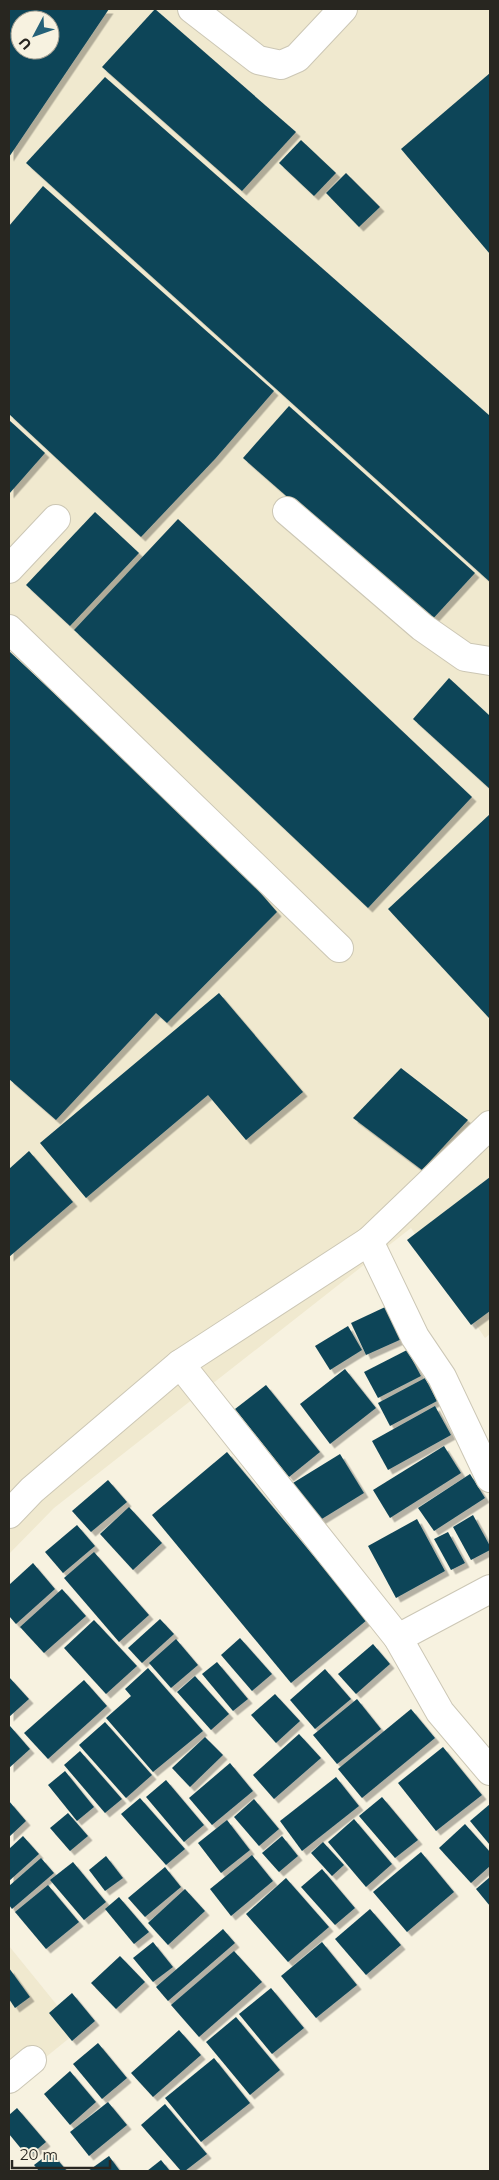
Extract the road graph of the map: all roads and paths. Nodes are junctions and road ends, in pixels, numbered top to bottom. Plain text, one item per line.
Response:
1 (192, 9) edge
2 (343, 9) edge
3 (287, 511) dead end
4 (56, 519) dead end
5 (9, 569) edge
6 (9, 629) edge
7 (490, 661) edge
8 (339, 948) dead end
9 (490, 1125) edge
10 (369, 1241) junction
11 (180, 1364) junction
12 (490, 1478) edge
13 (9, 1514) edge
14 (490, 1590) edge
15 (398, 1638) junction
16 (490, 1771) edge
17 (32, 2060) dead end
18 (9, 2079) edge

1 - 2 street
3 - 7 street
4 - 5 street
6 - 8 street
9 - 10 street
10 - 11 street
10 - 12 street
11 - 13 street
11 - 15 street
14 - 15 street
15 - 16 street
17 - 18 street

